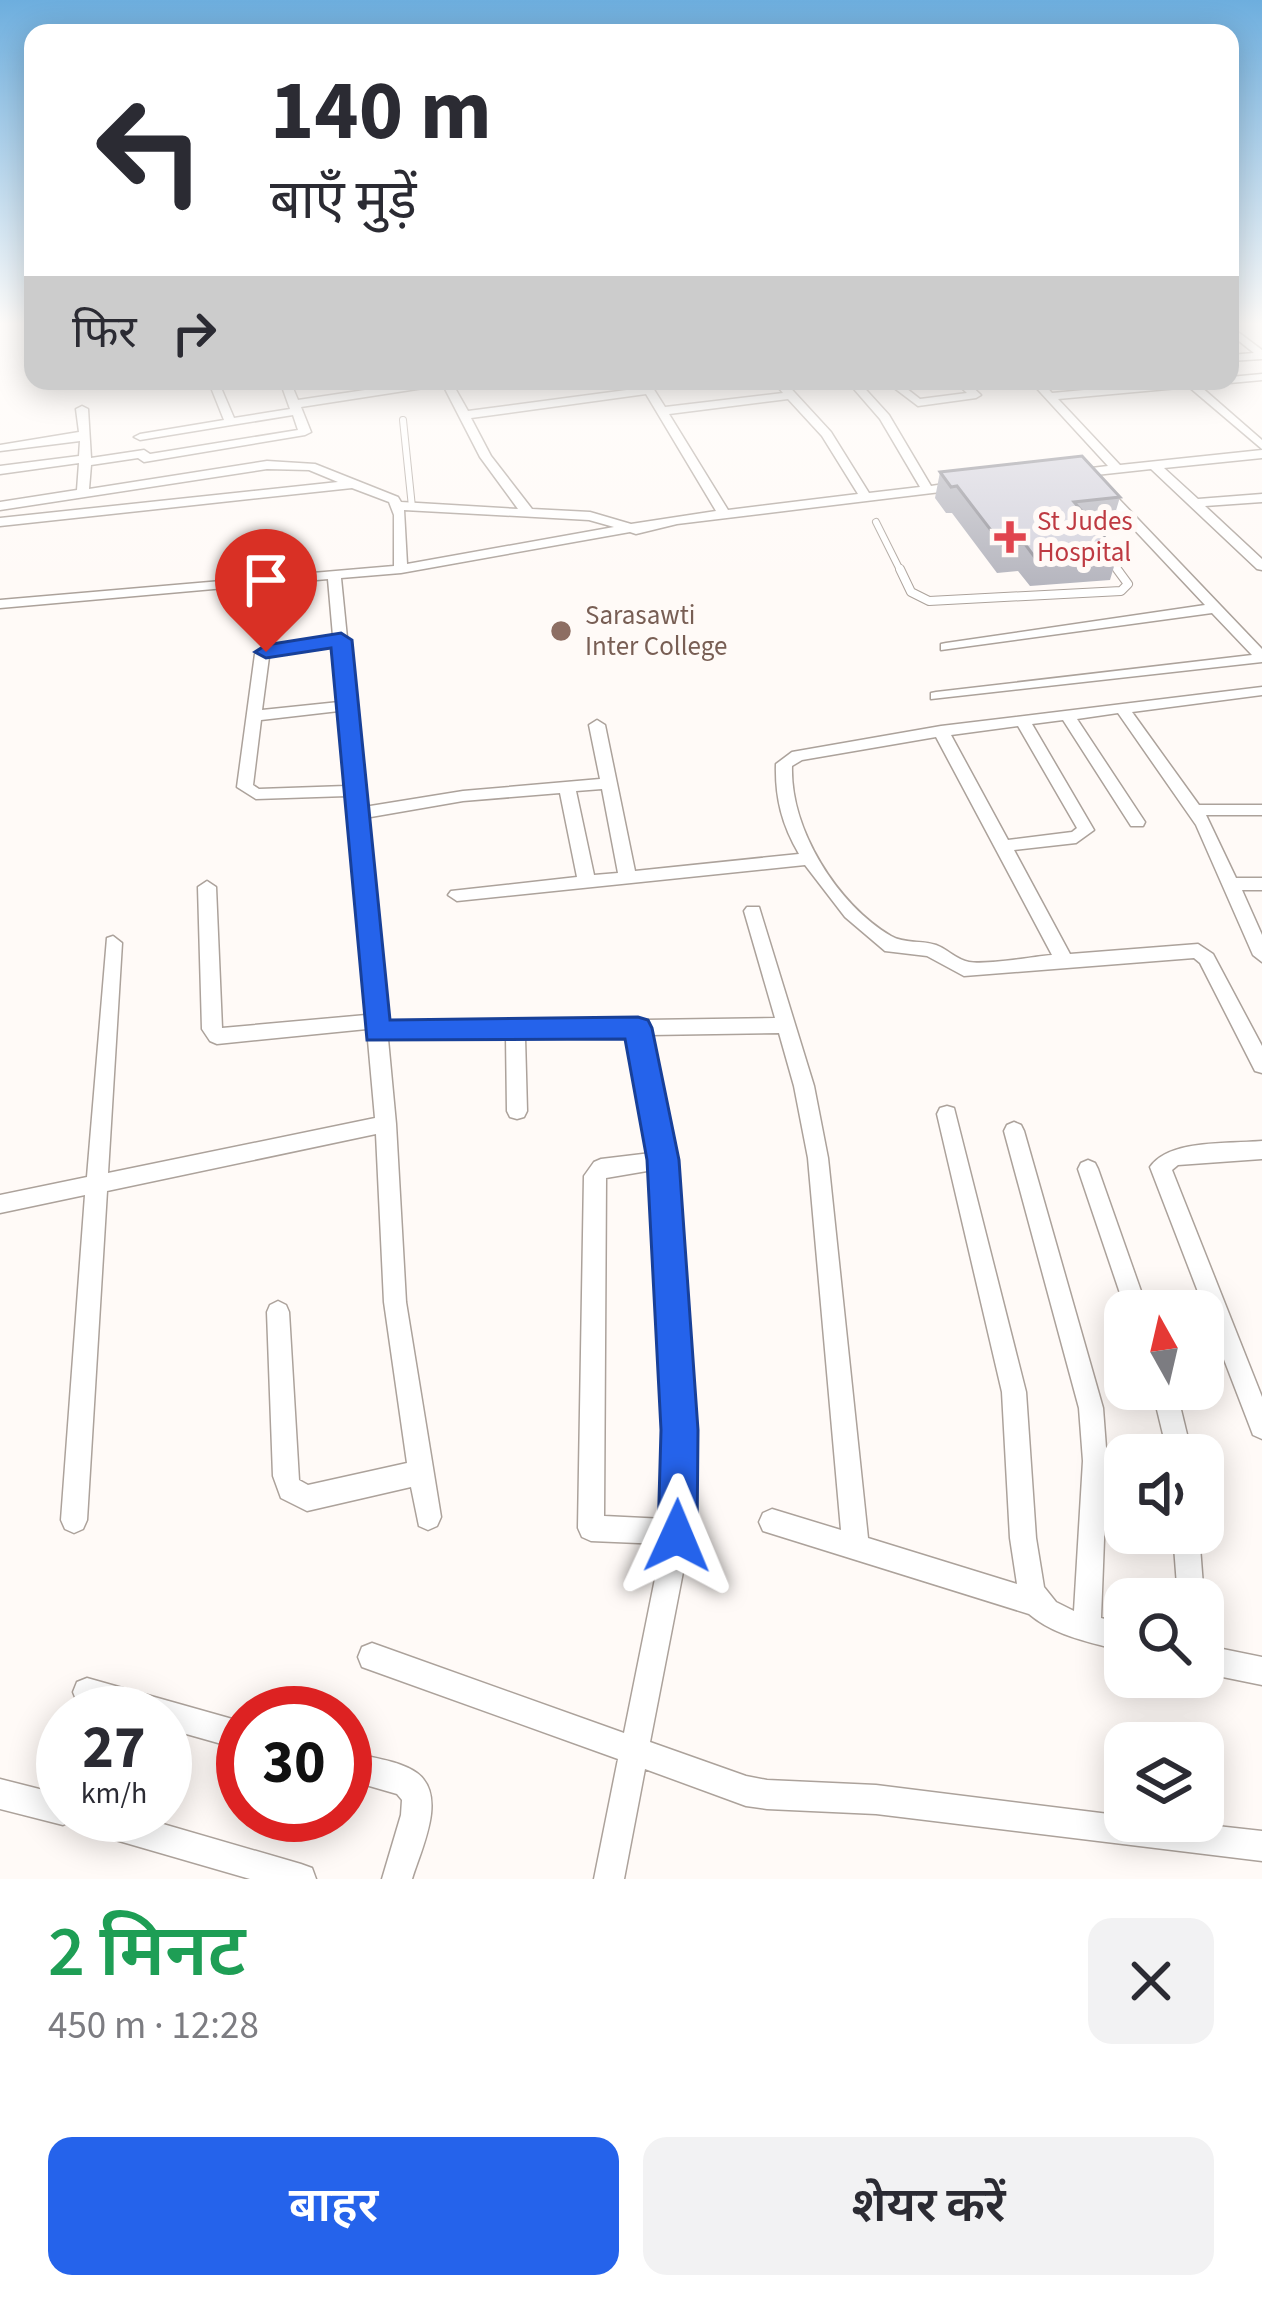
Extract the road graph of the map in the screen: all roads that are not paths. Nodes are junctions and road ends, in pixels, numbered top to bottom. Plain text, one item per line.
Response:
1 (82, 413) edge
2 (226, 413) edge
3 (272, 413) edge
4 (299, 413) edge
5 (463, 413) edge
6 (486, 413) edge
7 (663, 413) edge
8 (808, 413) edge
9 (881, 413) edge
10 (1067, 413) edge
11 (1222, 413) edge
12 (135, 416) dead end
13 (465, 416) junction
14 (403, 420) dead end
15 (230, 422) junction
16 (85, 435) junction
17 (140, 436) junction
18 (0, 448) edge
19 (1262, 450) edge
20 (144, 456) junction
21 (86, 460) junction
22 (1154, 465) junction
23 (1118, 469) junction
24 (0, 470) edge
25 (1088, 472) junction
26 (1064, 474) edge
27 (150, 483) junction
28 (360, 483) junction
29 (977, 484) edge
30 (927, 489) junction
31 (83, 495) junction
32 (865, 496) junction
33 (1262, 498) edge
34 (1195, 503) junction
35 (0, 506) edge
36 (405, 507) junction
37 (528, 513) junction
38 (724, 514) junction
39 (0, 522) edge
40 (876, 522) dead end
41 (636, 530) junction
42 (1095, 542) edge
43 (1178, 563) junction
44 (1158, 566) dead end
45 (1262, 566) edge
46 (401, 569) junction
47 (334, 576) junction
48 (0, 604) edge
49 (1215, 608) junction
50 (341, 640) junction
51 (946, 647) dead end
52 (1262, 657) edge
53 (1262, 691) edge
54 (936, 697) dead end
55 (347, 706) junction
56 (1122, 708) junction
57 (1067, 715) junction
58 (254, 716) junction
59 (1023, 721) junction
60 (597, 725) dead end
61 (941, 731) junction
62 (609, 783) junction
63 (567, 787) junction
64 (354, 791) junction
65 (1194, 810) junction
66 (1262, 810) edge
67 (356, 814) junction
68 (1137, 822) dead end
69 (1003, 846) junction
70 (810, 859) junction
71 (628, 879) junction
72 (586, 883) junction
73 (1230, 884) junction
74 (1262, 884) edge
75 (207, 886) dead end
76 (458, 895) dead end
77 (753, 911) dead end
78 (113, 943) dead end
79 (1260, 949) edge
80 (1063, 958) junction
81 (785, 1025) junction
82 (376, 1027) junction
83 (638, 1028) junction
84 (515, 1030) junction
85 (1262, 1065) edge
86 (517, 1111) dead end
87 (947, 1114) dead end
88 (386, 1124) junction
89 (1014, 1131) dead end
90 (1262, 1150) edge
91 (663, 1160) junction
92 (1088, 1169) dead end
93 (98, 1180) junction
94 (0, 1204) edge
95 (1130, 1290) edge
96 (278, 1312) dead end
97 (1262, 1427) edge
98 (421, 1472) junction
99 (428, 1517) dead end
100 (74, 1520) dead end
101 (772, 1522) dead end
102 (677, 1532) junction
103 (856, 1548) junction
104 (1037, 1604) junction
105 (1087, 1627) junction
106 (1104, 1632) edge
107 (372, 1657) dead end
108 (1224, 1663) edge
109 (1262, 1671) edge
110 (635, 1750) junction
111 (372, 1773) edge
112 (0, 1794) edge
113 (36, 1803) edge
114 (174, 1842) edge
115 (1262, 1846) edge
116 (301, 1879) edge
117 (397, 1879) edge
118 (609, 1879) edge

1 - 16 street
2 - 15 street
3 - 15 street
4 - 20 street
5 - 13 street
6 - 13 street
7 - 38 street
8 - 32 street
9 - 30 street
10 - 23 street
11 - 19 street
12 - 17 street
13 - 37 street
14 - 36 lane
15 - 17 street
16 - 18 street
16 - 21 street
17 - 20 street
19 - 22 street
20 - 21 street
20 - 27 street
21 - 24 street
21 - 31 street
22 - 23 street
22 - 34 street
23 - 25 street
25 - 26 street
25 - 43 street
27 - 28 street
27 - 31 street
28 - 36 street
28 - 39 street
29 - 30 street
30 - 32 street
31 - 35 street
32 - 38 street
33 - 34 street
34 - 45 street
36 - 37 street
36 - 46 street
37 - 41 street
38 - 41 street
40 - 42 lane
41 - 46 street
43 - 44 lane
43 - 49 street
46 - 47 street
47 - 48 street
47 - 50 street
49 - 51 street
49 - 52 street
50 - 55 street
50 - 58 street
52 - 54 street
53 - 56 street
55 - 58 street
55 - 64 street
56 - 57 street
56 - 65 street
57 - 59 street
57 - 68 street
58 - 64 street
59 - 61 street
59 - 69 street
60 - 62 street
61 - 69 street
61 - 70 street
62 - 63 street
62 - 71 street
63 - 67 street
63 - 72 street
64 - 67 street
65 - 66 street
65 - 73 street
67 - 82 street
69 - 80 street
70 - 71 street
70 - 80 street
71 - 72 street
72 - 76 street
73 - 74 street
73 - 79 street
75 - 82 street
77 - 81 street
78 - 93 street
80 - 85 street
81 - 83 street
81 - 103 street
82 - 84 street
82 - 88 street
83 - 84 street
83 - 91 street
84 - 86 street
87 - 104 street
88 - 93 street
88 - 98 street
89 - 105 street
90 - 97 street
91 - 102 street
91 - 102 street
92 - 95 street
93 - 94 street
93 - 100 street
96 - 98 street
98 - 99 street
101 - 103 street
102 - 110 street
103 - 104 street
104 - 105 street
105 - 106 street
107 - 110 street
108 - 109 street
110 - 115 street
110 - 118 street
111 - 117 street
112 - 113 street
114 - 116 street

